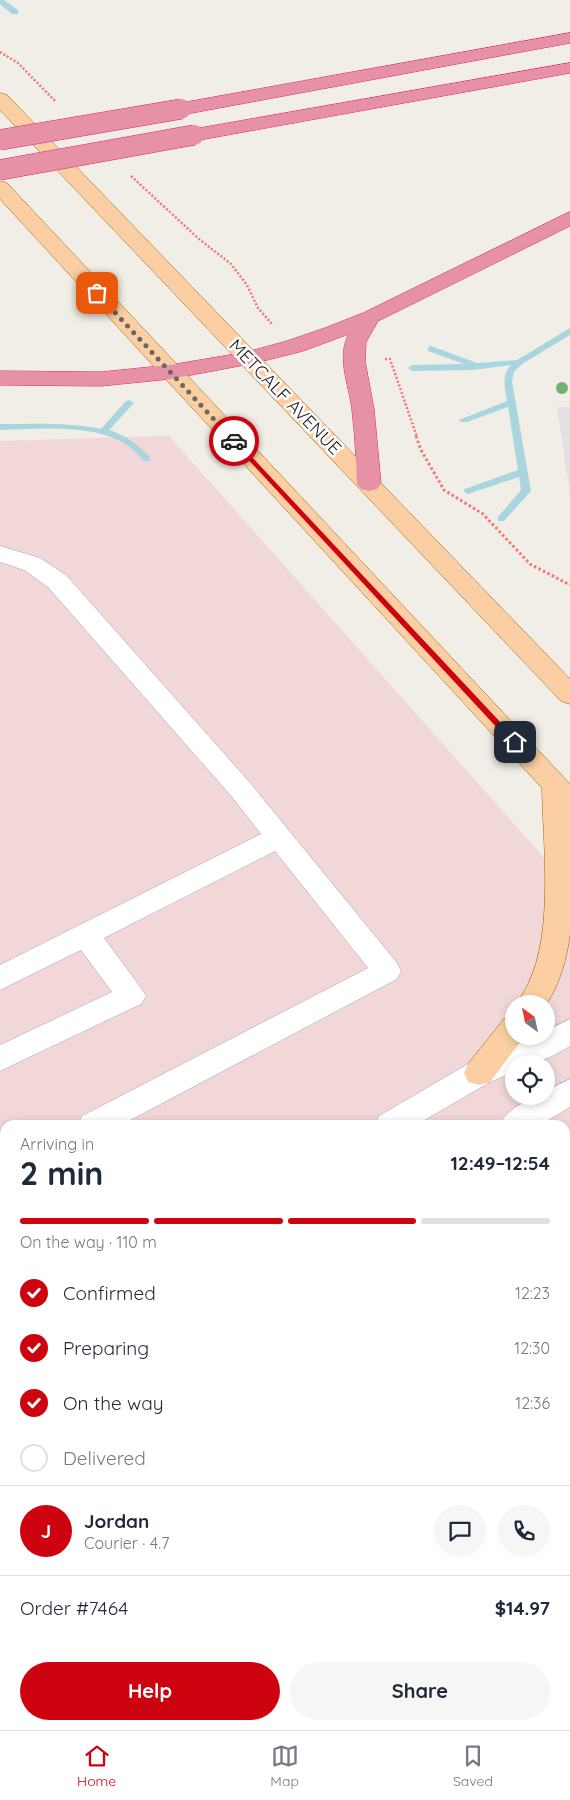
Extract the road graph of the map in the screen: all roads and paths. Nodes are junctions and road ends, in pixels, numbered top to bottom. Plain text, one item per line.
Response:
1 (570, 38) edge
2 (0, 52) edge
3 (570, 68) edge
4 (0, 98) edge
5 (59, 104) dead end
6 (0, 140) edge
7 (0, 170) edge
8 (128, 173) dead end
9 (0, 187) edge
10 (570, 218) edge
11 (370, 317) junction
12 (278, 330) dead end
13 (247, 358) junction
14 (380, 360) dead end
15 (170, 372) junction
16 (0, 378) edge
17 (369, 484) junction
18 (0, 554) edge
19 (570, 586) edge
20 (570, 695) edge
21 (563, 793) edge
22 (279, 837) junction
23 (86, 936) junction
24 (0, 978) edge
25 (537, 995) edge
26 (570, 1031) edge
27 (505, 1040) edge
28 (0, 1059) edge
29 (479, 1073) junction
30 (570, 1092) edge
31 (103, 1120) edge
32 (399, 1120) edge
33 (522, 1120) edge

1 - 6 highway, bridge
2 - 5 path
3 - 7 highway, bridge
4 - 13 main road, METCALF AVENUE
8 - 12 path
9 - 15 main road
10 - 11 highway
11 - 13 highway
11 - 17 highway
13 - 15 highway
13 - 17 main road, METCALF AVENUE
14 - 19 path
15 - 16 highway
15 - 21 main road
17 - 20 main road, METCALF AVENUE
18 - 22 street
21 - 25 main road
22 - 23 street
22 - 31 street
23 - 24 street
23 - 28 street
26 - 29 street
27 - 29 main road
29 - 32 street
30 - 33 street

